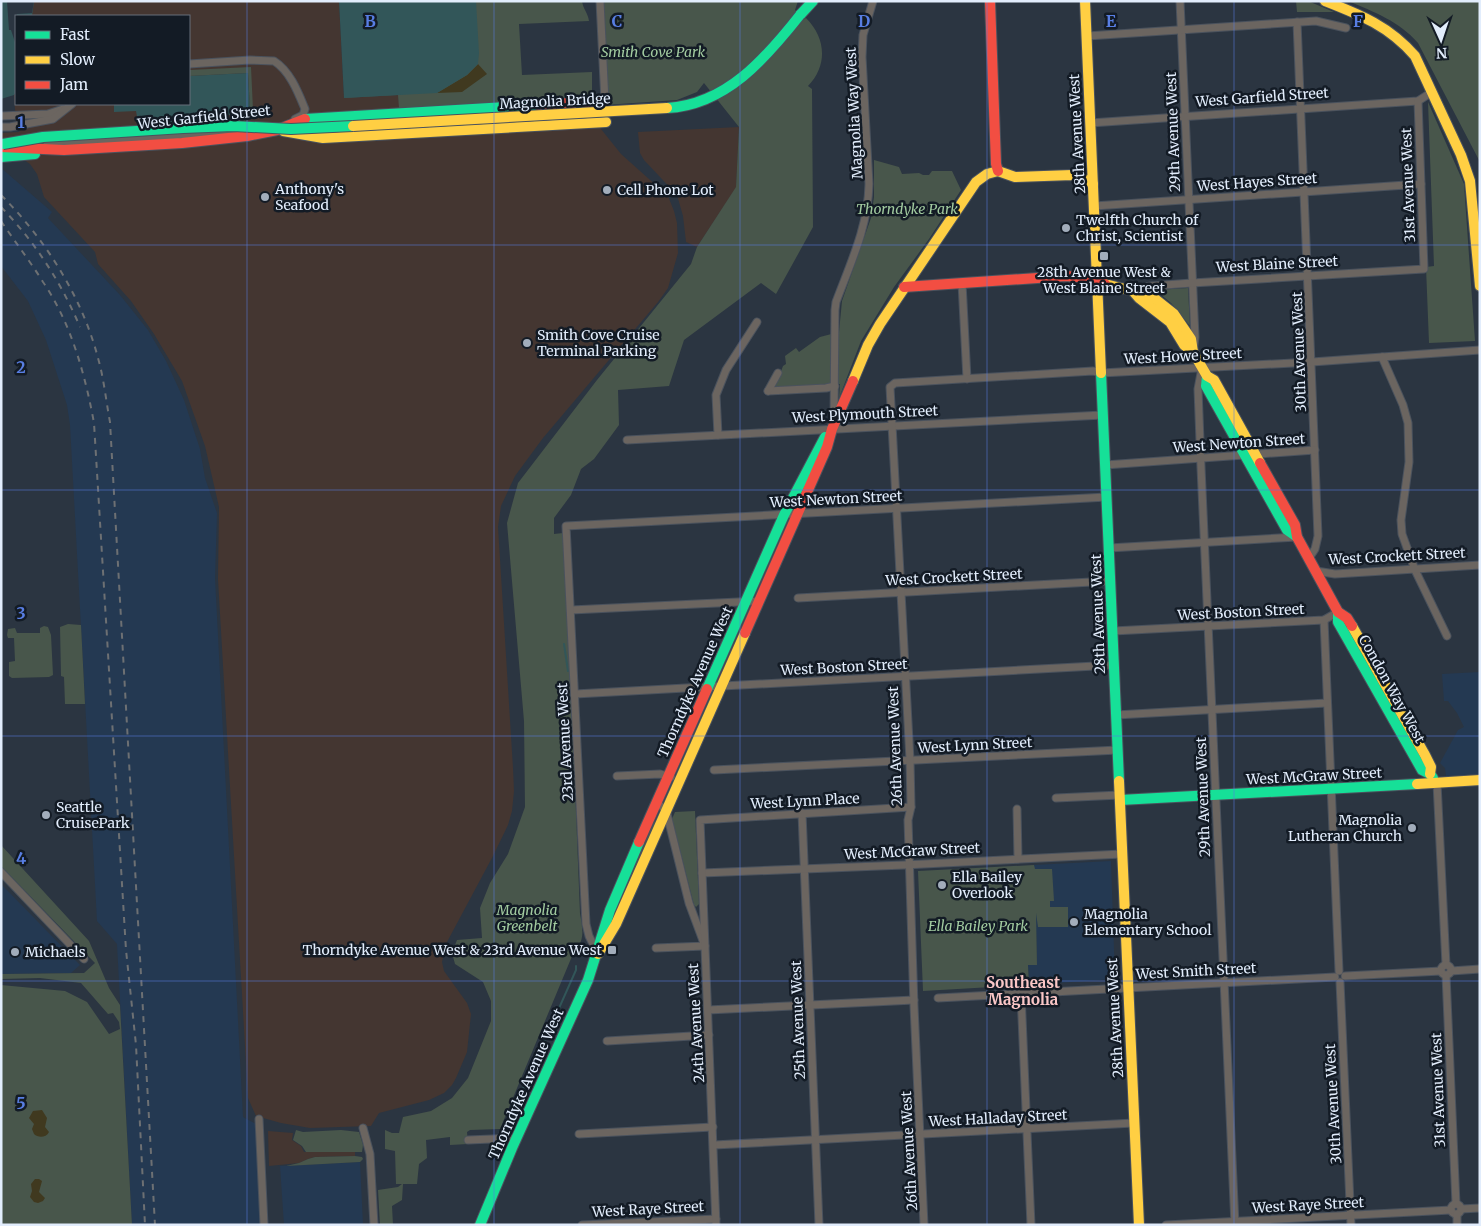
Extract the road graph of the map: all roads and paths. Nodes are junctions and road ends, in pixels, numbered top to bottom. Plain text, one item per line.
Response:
1 (600, 1) edge
2 (813, 1) edge
3 (873, 1) edge
4 (990, 1) edge
5 (1086, 1) edge
6 (1180, 1) edge
7 (1325, 1) edge
8 (1297, 22) junction
9 (1346, 28) dead end
10 (1182, 30) junction
11 (1087, 36) junction
12 (190, 64) edge
13 (1432, 92) junction
14 (605, 101) junction
15 (1418, 101) junction
16 (71, 105) edge
17 (1301, 108) junction
18 (1, 116) edge
19 (1185, 116) junction
20 (606, 122) joint
21 (1090, 123) junction
22 (1, 127) edge
23 (277, 130) junction
24 (47, 143) junction
25 (2, 147) edge
26 (26, 148) junction
27 (64, 150) junction
28 (1, 157) edge
29 (998, 171) junction
30 (1093, 184) junction
31 (1421, 184) junction
32 (1304, 192) junction
33 (1189, 201) junction
34 (1094, 206) junction
35 (1424, 269) joint
36 (1309, 277) junction
37 (1098, 282) junction
38 (962, 283) junction
39 (1192, 283) junction
40 (1480, 286) edge
41 (904, 288) junction
42 (1133, 291) junction
43 (757, 322) dead end
44 (1480, 350) edge
45 (1192, 352) junction
46 (1382, 357) junction
47 (1312, 362) junction
48 (1204, 372) junction
49 (778, 373) dead end
50 (1102, 373) junction
51 (967, 379) junction
52 (835, 386) junction
53 (890, 387) joint
54 (1103, 415) junction
55 (891, 425) junction
56 (832, 428) junction
57 (718, 435) junction
58 (627, 440) dead end
59 (1315, 450) junction
60 (1250, 455) junction
61 (1201, 458) junction
62 (1105, 465) junction
63 (1107, 497) junction
64 (896, 508) junction
65 (797, 514) junction
66 (784, 515) junction
67 (566, 526) joint
68 (1297, 537) junction
69 (1204, 542) junction
70 (1109, 548) junction
71 (1309, 558) junction
72 (1480, 565) edge
73 (1415, 570) junction
74 (1316, 571) junction
75 (1110, 581) junction
76 (900, 592) junction
77 (798, 598) dead end
78 (759, 601) junction
79 (745, 602) junction
80 (571, 610) junction
81 (1338, 612) junction
82 (1324, 620) junction
83 (1208, 626) junction
84 (1112, 631) junction
85 (1447, 636) dead end
86 (1114, 665) junction
87 (905, 676) junction
88 (708, 686) junction
89 (722, 686) junction
90 (575, 694) junction
91 (1327, 703) junction
92 (1212, 708) junction
93 (1116, 715) junction
94 (1118, 750) junction
95 (910, 760) junction
96 (714, 770) dead end
97 (617, 776) dead end
98 (669, 776) junction
99 (681, 779) junction
100 (1480, 780) edge
101 (1437, 783) junction
102 (1331, 789) junction
103 (1215, 795) junction
104 (1056, 798) dead end
105 (1120, 798) junction
106 (657, 803) junction
107 (911, 807) junction
108 (1017, 809) dead end
109 (666, 810) junction
110 (802, 813) junction
111 (700, 820) joint
112 (1122, 854) junction
113 (1018, 859) junction
114 (911, 865) junction
115 (804, 870) junction
116 (1, 872) edge
117 (702, 873) junction
118 (705, 946) junction
119 (656, 948) dead end
120 (598, 954) junction
121 (84, 959) dead end
122 (1480, 969) edge
123 (1446, 971) junction
124 (1340, 976) junction
125 (1223, 982) junction
126 (1128, 987) junction
127 (1021, 994) junction
128 (938, 998) dead end
129 (914, 1000) junction
130 (810, 1006) junction
131 (708, 1010) junction
132 (709, 1035) junction
133 (607, 1041) dead end
134 (259, 1120) dead end
135 (1134, 1124) junction
136 (713, 1127) junction
137 (363, 1128) dead end
138 (1027, 1129) junction
139 (579, 1134) dead end
140 (920, 1134) junction
141 (516, 1138) junction
142 (468, 1140) dead end
143 (815, 1140) junction
144 (714, 1145) junction
145 (1480, 1208) edge
146 (1456, 1209) junction
147 (1351, 1215) junction
148 (716, 1222) edge
149 (1235, 1223) edge
150 (264, 1225) edge
151 (374, 1225) edge
152 (480, 1225) edge
153 (582, 1225) edge
154 (819, 1225) edge
155 (924, 1225) edge
156 (1031, 1225) edge
157 (1139, 1225) edge
158 (1166, 1225) edge
159 (1351, 1225) edge
160 (1457, 1225) edge

1 - 14 street
2 - 23 main road, Magnolia Bridge, bridge
3 - 52 street, Magnolia Way West
4 - 29 main road
5 - 11 main road, 28th Avenue West
6 - 10 street, 29th Avenue West
7 - 13 main road
8 - 9 street
8 - 10 street
8 - 17 street, 30th Avenue West
10 - 11 street
10 - 19 street, 29th Avenue West
11 - 21 main road, 28th Avenue West
12 - 24 street, West Garfield Street
13 - 15 street, West Garfield Street
13 - 40 main road
14 - 20 street
14 - 23 main road, bridge
15 - 17 street, West Garfield Street
15 - 31 street, 31st Avenue West
16 - 18 street
16 - 22 street
17 - 19 street, West Garfield Street
17 - 32 street, 30th Avenue West
19 - 21 street, West Garfield Street
19 - 33 street, 29th Avenue West
20 - 23 main road
21 - 30 main road, 28th Avenue West
23 - 25 main road, Magnolia Bridge, bridge
23 - 27 main road, Magnolia Bridge
24 - 25 main road, bridge
24 - 26 main road
25 - 26 main road, Magnolia Bridge
26 - 27 main road, Magnolia Bridge
27 - 28 main road, Magnolia Bridge
29 - 30 main road
29 - 41 main road, Thorndyke Avenue West
30 - 34 main road, 28th Avenue West
31 - 32 street, West Hayes Street
31 - 35 street, 31st Avenue West
32 - 33 street, West Hayes Street
32 - 36 street, 30th Avenue West
33 - 34 street, West Hayes Street
33 - 39 street, 29th Avenue West
34 - 37 main road, 28th Avenue West
35 - 36 street, West Blaine Street
36 - 39 street, West Blaine Street
36 - 47 street, 30th Avenue West
37 - 38 main road
37 - 42 main road, Condon Way West
37 - 50 main road, 28th Avenue West
38 - 41 main road
38 - 51 street
39 - 42 street, West Blaine Street
39 - 45 street, 29th Avenue West
41 - 56 main road, Thorndyke Avenue West
42 - 45 main road, Condon Way West
43 - 57 street
44 - 46 street, West Howe Street
45 - 48 main road, Condon Way West
46 - 47 street, West Howe Street
46 - 73 street
47 - 48 street, West Howe Street
47 - 59 street, 30th Avenue West
48 - 50 street, West Howe Street
48 - 60 main road, Condon Way West
48 - 61 street, 29th Avenue West
49 - 52 street
50 - 51 street, West Howe Street
50 - 54 main road, 28th Avenue West
51 - 53 street, West Howe Street
52 - 56 street, Magnolia Way West
53 - 55 street, 26th Avenue West
54 - 55 street, West Plymouth Street
54 - 62 main road, 28th Avenue West
55 - 56 street, West Plymouth Street
55 - 64 street, 26th Avenue West
56 - 57 street, West Plymouth Street
56 - 65 main road, Thorndyke Avenue West
56 - 66 main road, Thorndyke Avenue West
57 - 58 street, West Plymouth Street
59 - 60 street, West Newton Street
59 - 71 street, 30th Avenue West
60 - 61 street, West Newton Street
60 - 68 main road, Condon Way West
61 - 62 street, West Newton Street
61 - 69 street, 29th Avenue West
62 - 63 main road, 28th Avenue West
63 - 64 street, West Newton Street
63 - 70 main road, 28th Avenue West
64 - 65 street, West Newton Street
64 - 76 street, 26th Avenue West
65 - 66 street, West Newton Street
65 - 78 main road, Thorndyke Avenue West
66 - 67 street, West Newton Street
66 - 79 main road, Thorndyke Avenue West
67 - 80 street, 23rd Avenue West
68 - 69 street
68 - 71 main road, Condon Way West
69 - 70 street
69 - 83 street, 29th Avenue West
70 - 75 main road, 28th Avenue West
71 - 74 main road, Condon Way West
72 - 73 street, West Crockett Street
73 - 74 street, West Crockett Street
73 - 85 street
74 - 81 main road, Condon Way West
75 - 76 street, West Crockett Street
75 - 84 main road, 28th Avenue West
76 - 77 street, West Crockett Street
76 - 87 street, 26th Avenue West
78 - 79 street
78 - 89 main road, Thorndyke Avenue West
79 - 80 street
79 - 88 main road, Thorndyke Avenue West
80 - 90 street, 23rd Avenue West
81 - 82 street, West Boston Street
81 - 101 main road, Condon Way West
82 - 83 street, West Boston Street
82 - 91 street, 30th Avenue West
83 - 84 street, West Boston Street
83 - 92 street, 29th Avenue West
84 - 86 main road, 28th Avenue West
86 - 87 street, West Boston Street
86 - 93 main road, 28th Avenue West
87 - 89 street, West Boston Street
87 - 95 street, 26th Avenue West
88 - 89 street, West Boston Street
88 - 90 street, West Boston Street
88 - 98 main road, Thorndyke Avenue West
89 - 99 main road, Thorndyke Avenue West
90 - 120 street, 23rd Avenue West
91 - 92 street
91 - 102 street, 30th Avenue West
92 - 93 street
92 - 103 street, 29th Avenue West
93 - 94 main road, 28th Avenue West
94 - 95 street, West Lynn Street
94 - 105 main road, 28th Avenue West
95 - 96 street, West Lynn Street
95 - 107 street, 26th Avenue West
97 - 98 street
98 - 99 street
98 - 106 main road, Thorndyke Avenue West
99 - 109 main road, Thorndyke Avenue West
100 - 101 main road, West McGraw Street
101 - 102 main road, West McGraw Street
101 - 123 street, 31st Avenue West
102 - 103 main road, West McGraw Street
102 - 124 street, 30th Avenue West
103 - 105 main road, West McGraw Street
103 - 125 street, 29th Avenue West
104 - 105 street
105 - 112 main road, 28th Avenue West
106 - 109 street
106 - 120 main road, Thorndyke Avenue West
107 - 110 street, West Lynn Place
107 - 114 street, 26th Avenue West
108 - 113 street
109 - 118 street
109 - 120 main road, Thorndyke Avenue West
110 - 111 street, West Lynn Place
110 - 115 street, 25th Avenue West
111 - 117 street, 24th Avenue West
112 - 113 street, West McGraw Street
112 - 126 main road, 28th Avenue West
113 - 114 street, West McGraw Street
114 - 115 street, West McGraw Street
114 - 129 street, 26th Avenue West
115 - 117 street, West McGraw Street
115 - 130 street, 25th Avenue West
116 - 121 street
117 - 118 street, 24th Avenue West
118 - 119 street
118 - 131 street, 24th Avenue West
120 - 141 main road, Thorndyke Avenue West
122 - 123 street, West Smith Street
123 - 124 street, West Smith Street
123 - 146 street, 31st Avenue West
124 - 125 street, West Smith Street
124 - 147 street, 30th Avenue West
125 - 126 street, West Smith Street
125 - 149 street, 29th Avenue West
126 - 127 street, West Smith Street
126 - 135 main road, 28th Avenue West
127 - 128 street, West Smith Street
127 - 138 street
129 - 130 street
129 - 140 street, 26th Avenue West
130 - 131 street
130 - 143 street, 25th Avenue West
131 - 132 street, 24th Avenue West
132 - 133 street
132 - 136 street, 24th Avenue West
134 - 150 street
135 - 138 street, West Halladay Street
135 - 157 main road, 28th Avenue West
136 - 139 street
136 - 144 street, 24th Avenue West
137 - 151 street
138 - 140 street, West Halladay Street
138 - 156 street
140 - 143 street, West Halladay Street
140 - 155 street, 26th Avenue West
141 - 142 street
141 - 152 main road, Thorndyke Avenue West
143 - 144 street, West Halladay Street
143 - 154 street, 25th Avenue West
144 - 148 street, 24th Avenue West
145 - 146 street, West Raye Street
146 - 147 street, West Raye Street
146 - 160 street, 31st Avenue West
147 - 149 street, West Raye Street
147 - 159 street, 30th Avenue West
148 - 153 street, West Raye Street
149 - 158 street, West Raye Street

